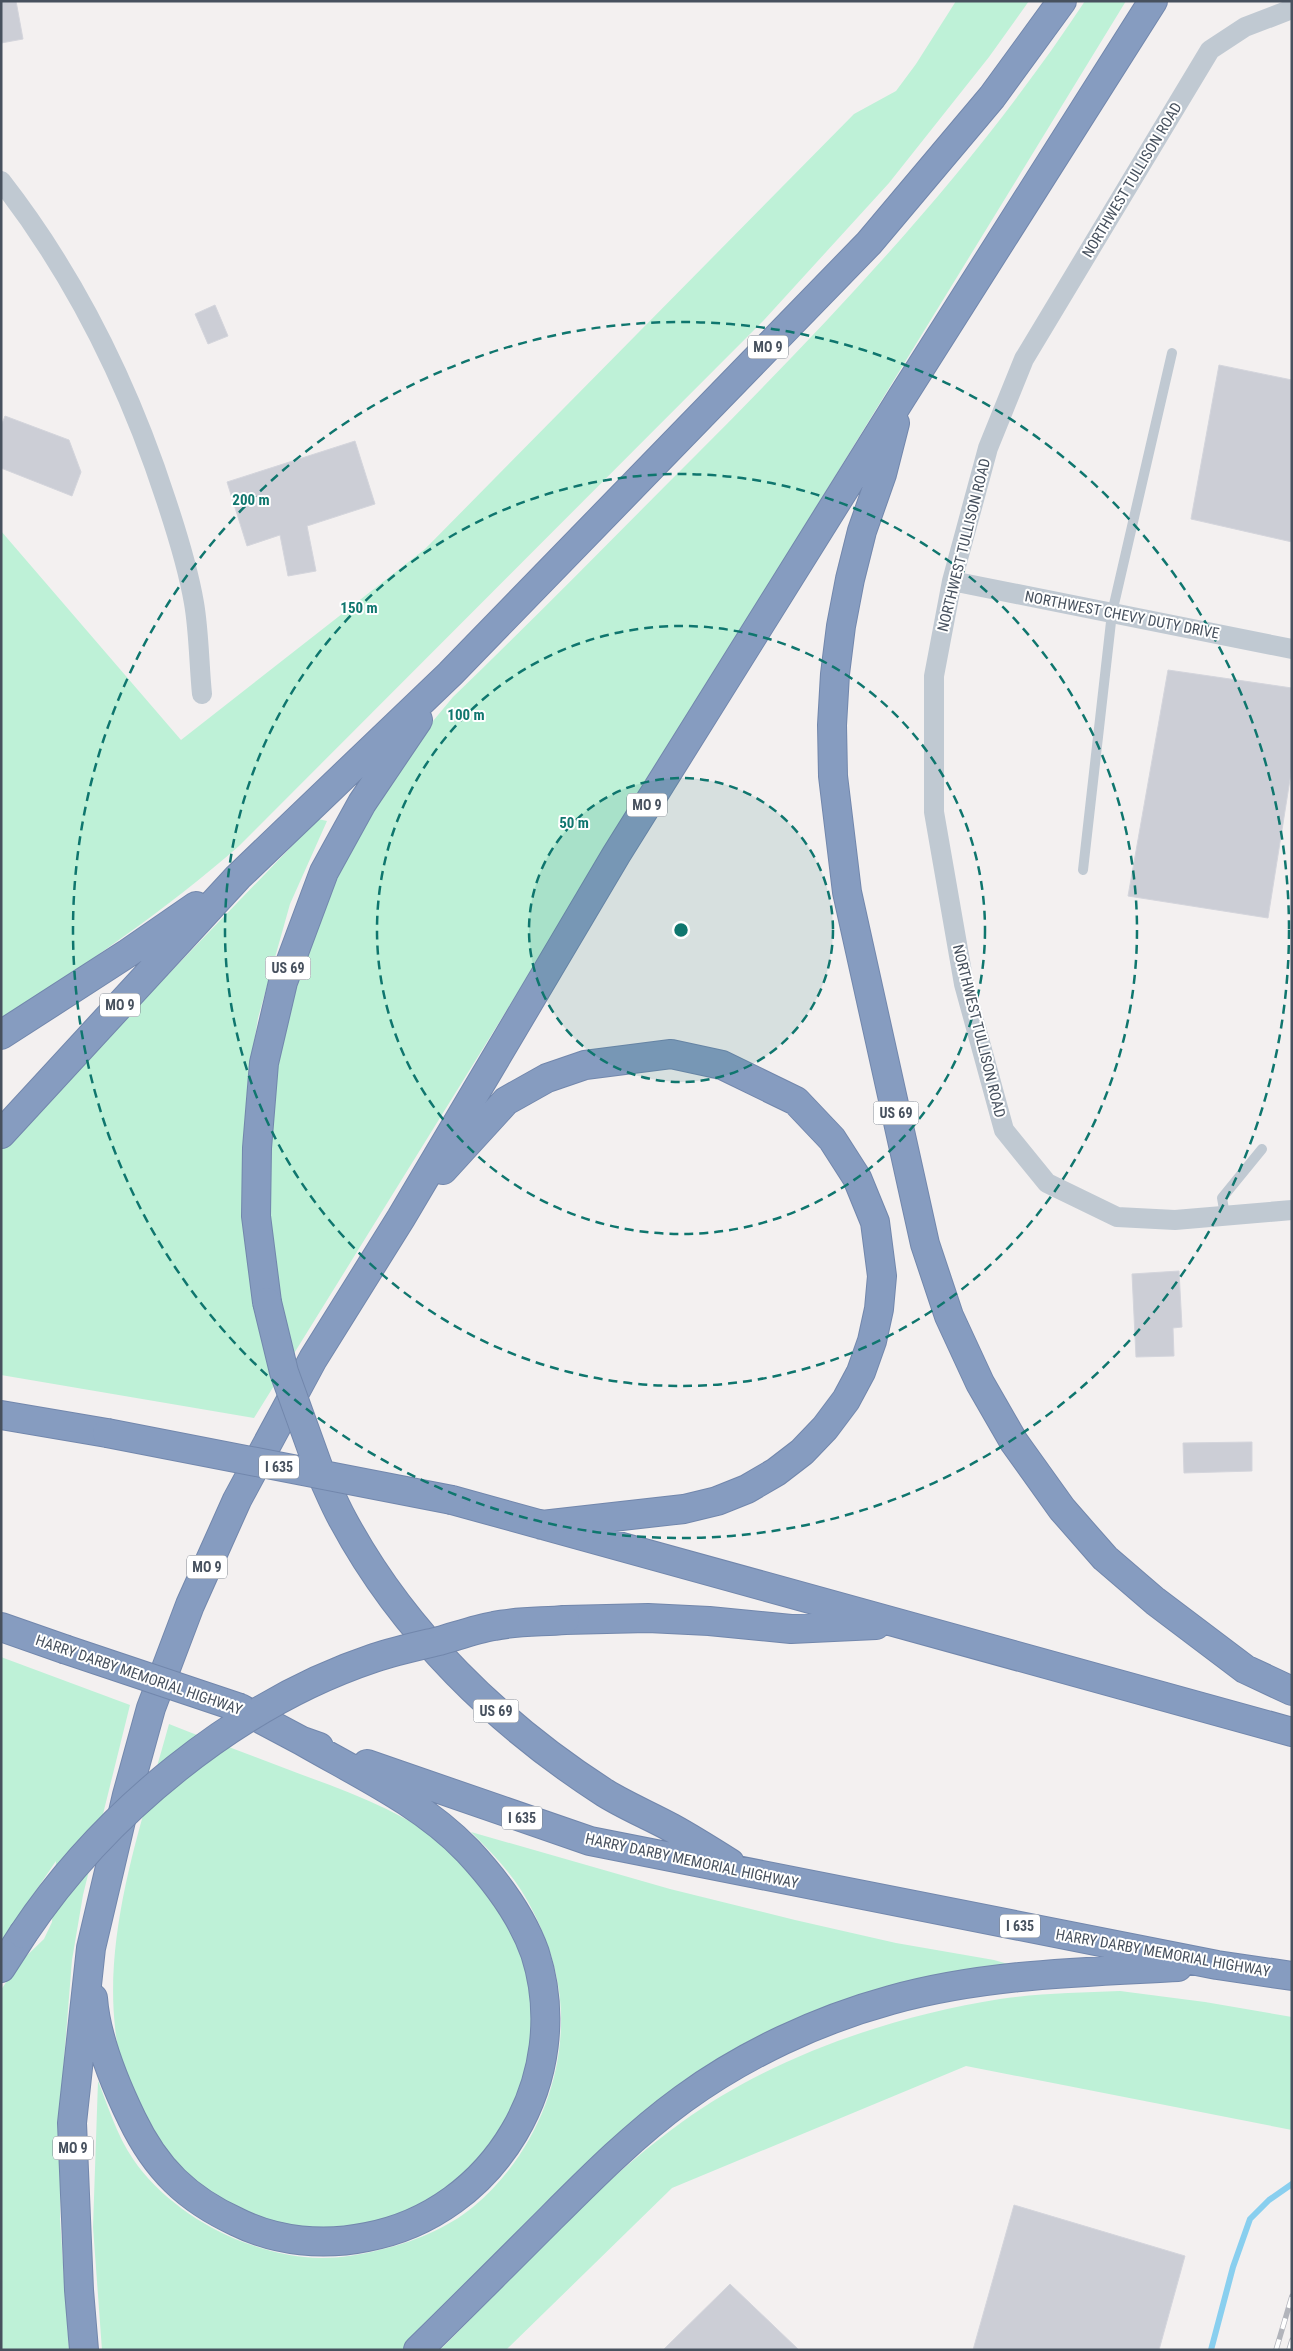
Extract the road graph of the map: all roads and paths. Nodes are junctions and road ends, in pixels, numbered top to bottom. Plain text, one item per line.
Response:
1 (1062, 1) edge
2 (1153, 1) edge
3 (1292, 9) edge
4 (1, 181) edge
5 (1172, 353) dead end
6 (902, 397) junction
7 (952, 581) junction
8 (1112, 613) junction
9 (1292, 649) edge
10 (450, 674) junction
11 (202, 694) dead end
12 (1083, 870) dead end
13 (238, 877) junction
14 (1, 1035) edge
15 (1, 1134) edge
16 (1262, 1149) dead end
17 (1292, 1210) edge
18 (1225, 1215) junction
19 (401, 1218) junction
20 (1, 1414) edge
21 (542, 1525) junction
22 (900, 1624) junction
23 (1, 1627) edge
24 (1292, 1691) edge
25 (1292, 1732) edge
26 (302, 1741) junction
27 (749, 1874) junction
28 (91, 1948) junction
29 (1217, 1965) junction
30 (1, 1968) edge
31 (1292, 1976) edge
32 (84, 2350) edge
33 (418, 2350) edge

1 - 10 highway, MO 9
2 - 6 highway, MO 9
3 - 7 street, NORTHWEST TULLISON ROAD
4 - 11 street
5 - 8 lane
6 - 19 highway, MO 9
6 - 24 highway, US 69
7 - 8 street, NORTHWEST CHEVY DUTY DRIVE
7 - 18 street, NORTHWEST TULLISON ROAD
8 - 9 street, NORTHWEST CHEVY DUTY DRIVE
8 - 12 lane
10 - 13 highway, MO 9
10 - 27 highway, US 69, bridge
13 - 14 highway
13 - 15 highway, MO 9
16 - 18 lane
17 - 18 street, NORTHWEST TULLISON ROAD
19 - 21 highway
19 - 28 highway, MO 9
20 - 21 highway, I 635, bridge
21 - 22 highway, I 635
22 - 25 highway, I 635
22 - 30 highway, bridge
23 - 26 highway, HARRY DARBY MEMORIAL HIGHWAY / I 635, bridge
26 - 27 highway, HARRY DARBY MEMORIAL HIGHWAY / I 635
26 - 28 highway
27 - 29 highway, HARRY DARBY MEMORIAL HIGHWAY / I 635
28 - 32 highway, MO 9
29 - 31 highway, HARRY DARBY MEMORIAL HIGHWAY / I 635
29 - 33 highway

